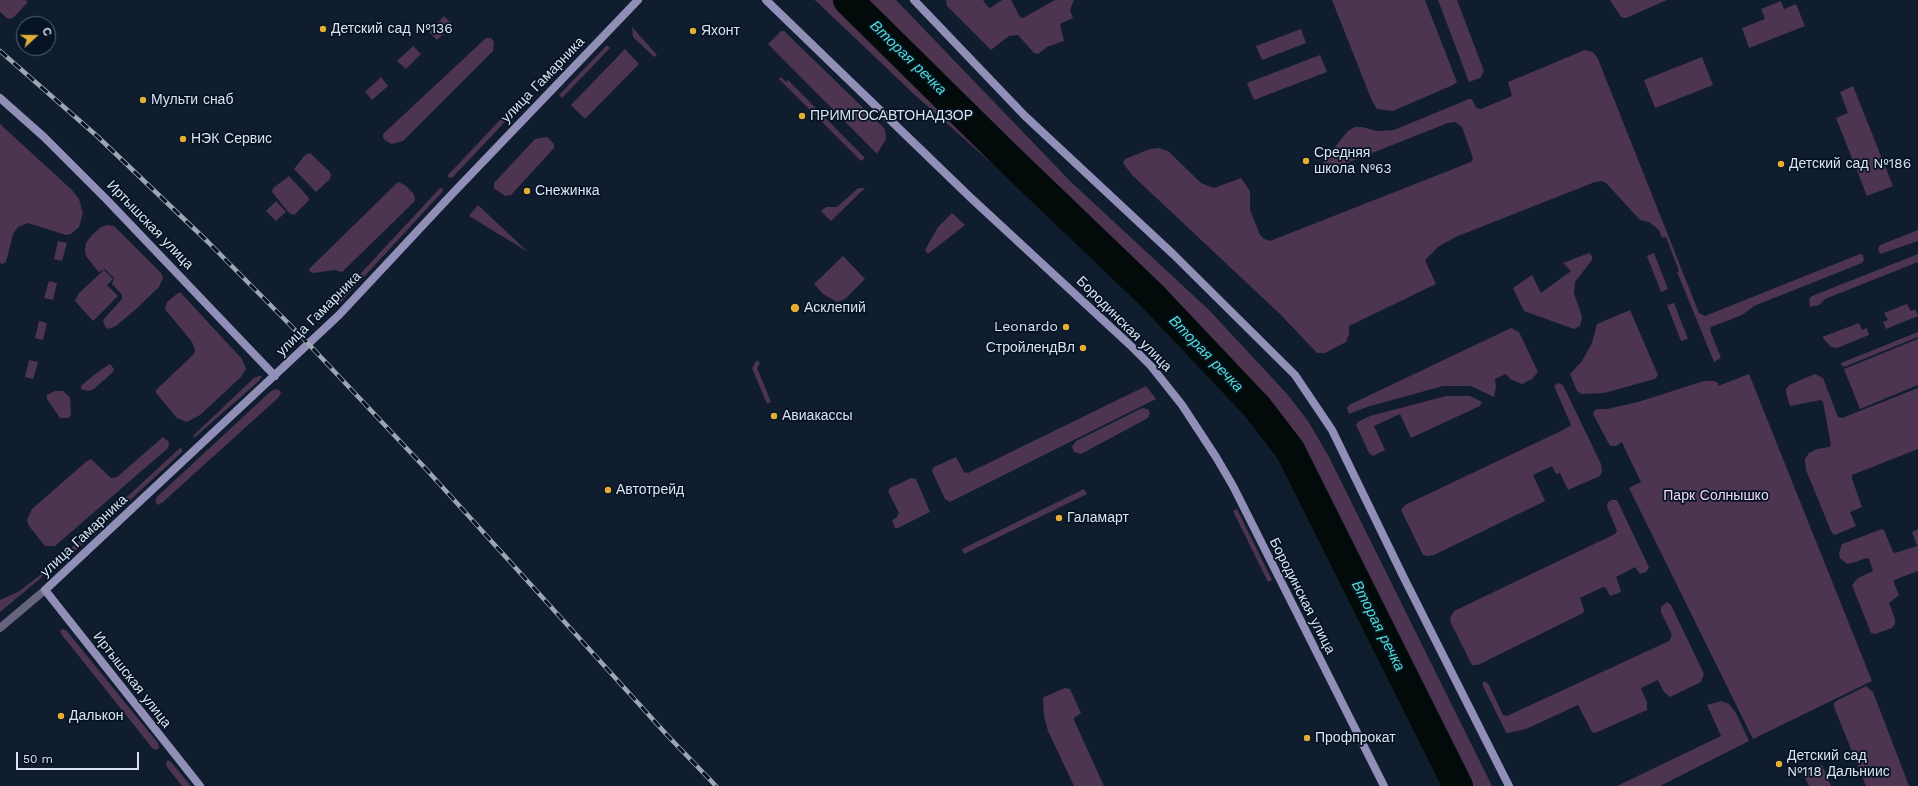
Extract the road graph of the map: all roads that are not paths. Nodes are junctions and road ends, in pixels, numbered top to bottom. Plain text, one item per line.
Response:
1 (638, 0) edge
2 (766, 0) edge
3 (914, 0) edge
4 (0, 98) edge
5 (275, 376) junction
6 (45, 590) junction
7 (0, 628) edge
8 (200, 786) edge
9 (1384, 786) edge
10 (1509, 786) edge

1 - 5 main road, улица Гамарника
2 - 9 main road, Бородинская улица
3 - 10 main road
4 - 5 main road, Иртышская улица
5 - 6 main road, улица Гамарника
6 - 7 street, улица Гамарника
6 - 8 main road, Иртышская улица

